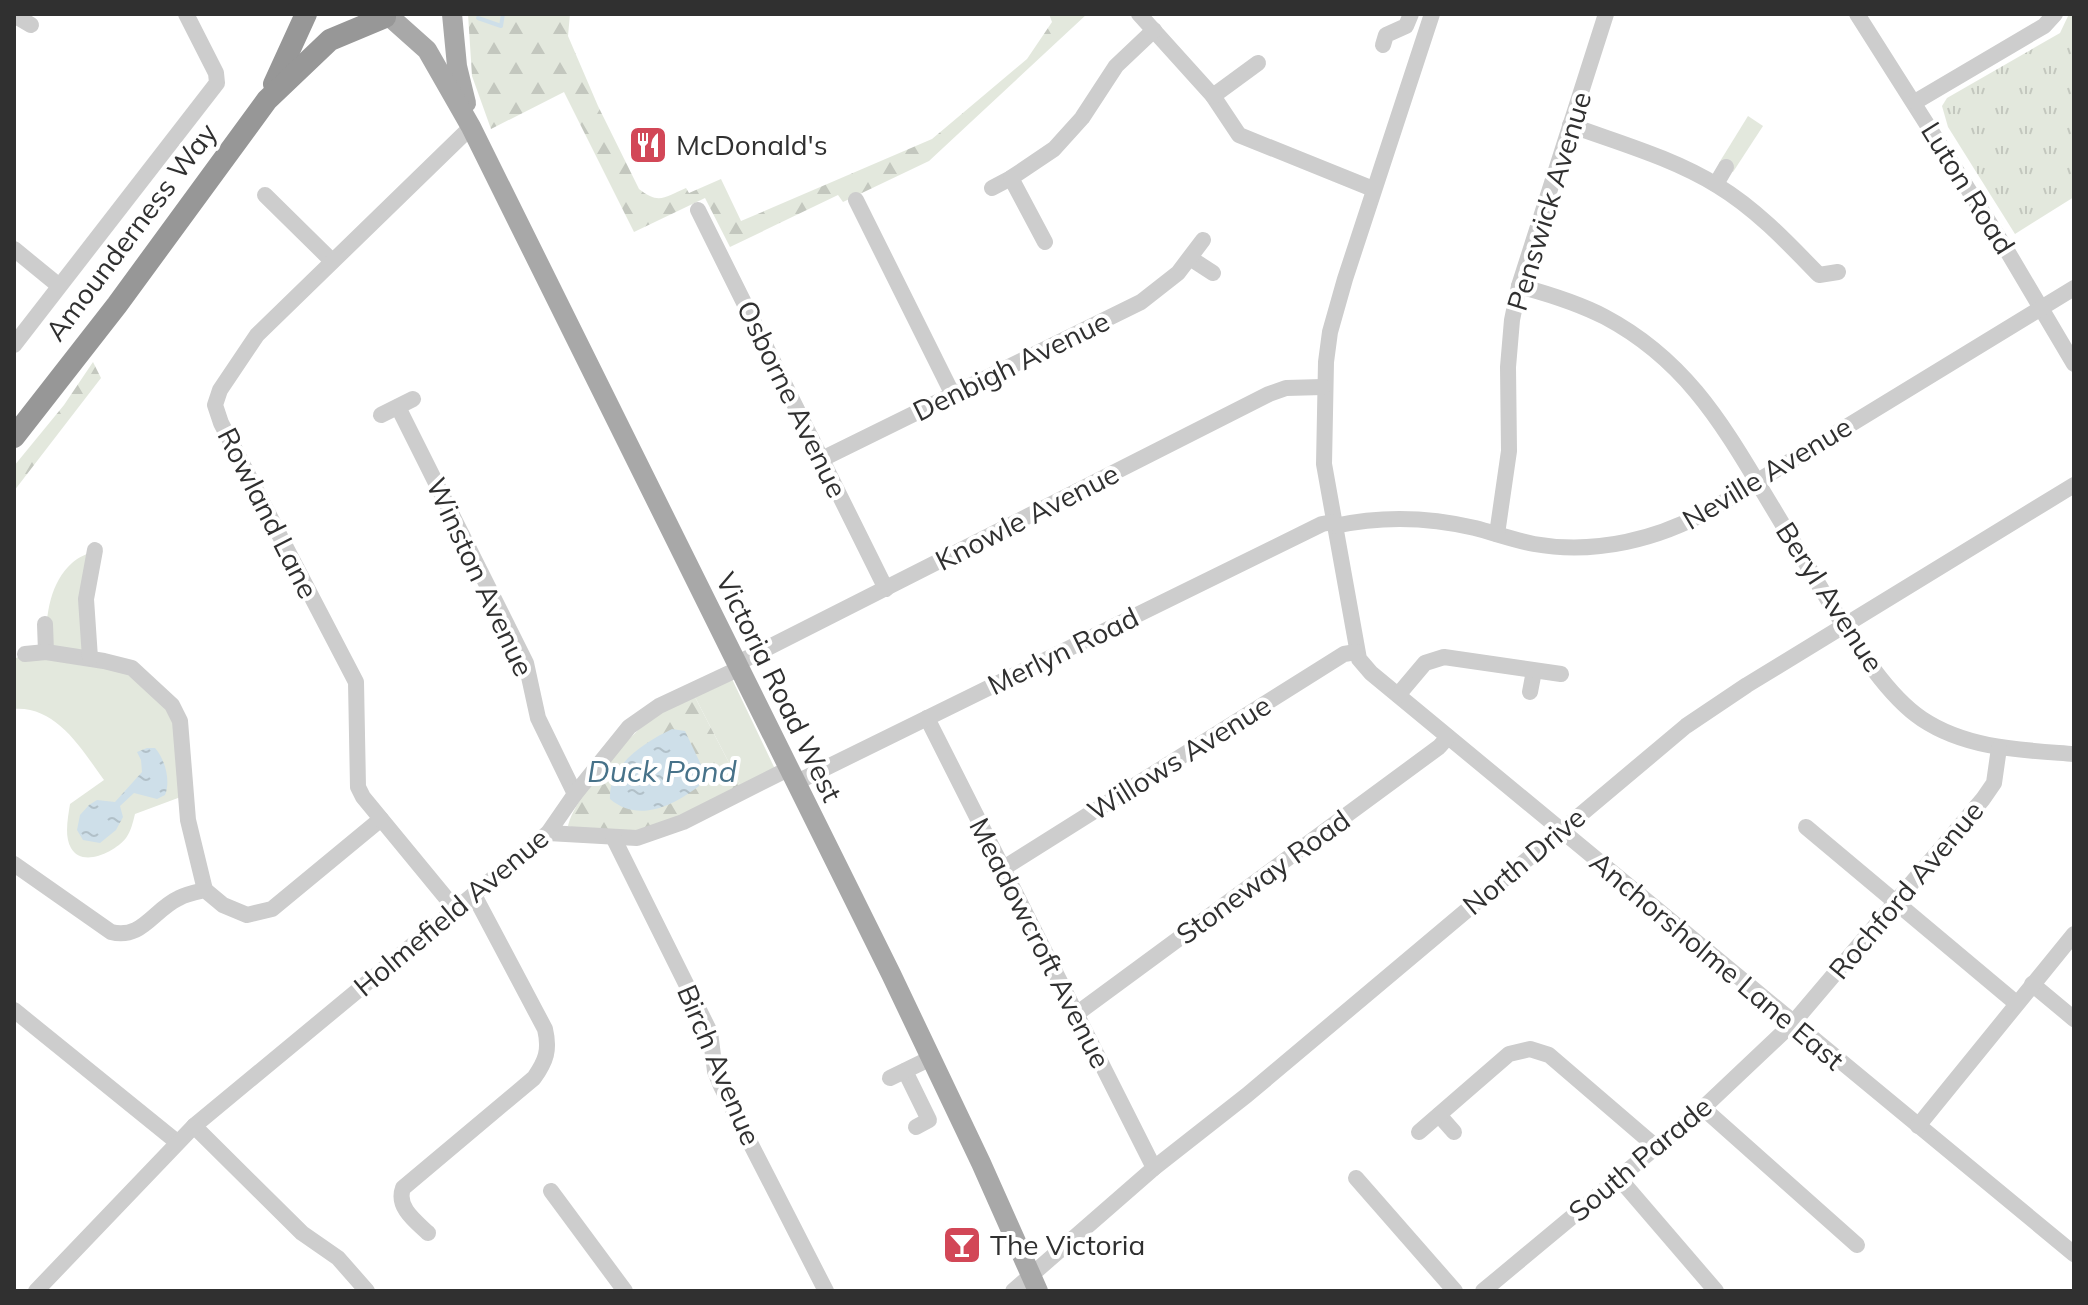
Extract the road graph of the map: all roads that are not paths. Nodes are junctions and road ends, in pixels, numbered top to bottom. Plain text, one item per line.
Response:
1 (186, 14) edge
2 (306, 14) edge
3 (452, 14) edge
4 (1139, 14) edge
5 (1411, 14) edge
6 (1432, 14) edge
7 (1606, 14) edge
8 (1857, 14) edge
9 (2055, 14) edge
10 (14, 15) edge
11 (387, 16) edge
12 (31, 25) dead end
13 (1154, 30) junction
14 (1383, 45) dead end
15 (1258, 63) dead end
16 (1213, 96) junction
17 (267, 100) junction
18 (1915, 102) junction
19 (1570, 125) junction
20 (471, 127) junction
21 (1726, 167) dead end
22 (1011, 178) junction
23 (1716, 184) junction
24 (992, 188) dead end
25 (1373, 189) junction
26 (265, 195) dead end
27 (856, 200) dead end
28 (698, 210) dead end
29 (1203, 240) dead end
30 (1045, 242) dead end
31 (14, 249) edge
32 (1190, 258) junction
33 (332, 261) junction
34 (1838, 272) dead end
35 (1213, 273) dead end
36 (1819, 275) junction
37 (58, 285) junction
38 (1519, 286) junction
39 (2074, 288) edge
40 (1816, 294) dead end
41 (2041, 308) junction
42 (14, 345) edge
43 (2074, 364) edge
44 (1323, 387) junction
45 (953, 395) junction
46 (413, 399) dead end
47 (398, 407) junction
48 (381, 415) dead end
49 (14, 437) edge
50 (822, 459) junction
51 (1756, 481) junction
52 (2074, 485) edge
53 (1334, 524) junction
54 (1497, 534) junction
55 (95, 550) dead end
56 (886, 589) junction
57 (45, 624) dead end
58 (1844, 626) junction
59 (46, 652) junction
60 (1356, 652) junction
61 (25, 654) dead end
62 (90, 658) junction
63 (737, 666) junction
64 (1534, 671) junction
65 (1561, 674) dead end
66 (1530, 692) dead end
67 (1398, 695) junction
68 (927, 718) junction
69 (1448, 737) junction
70 (1999, 748) junction
71 (2074, 754) edge
72 (791, 776) junction
73 (575, 794) junction
74 (381, 819) junction
75 (1806, 827) dead end
76 (1559, 830) junction
77 (548, 833) junction
78 (613, 837) junction
79 (14, 864) edge
80 (1002, 869) junction
81 (205, 890) junction
82 (474, 895) junction
83 (1896, 903) junction
84 (456, 910) junction
85 (2074, 934) edge
86 (2032, 984) junction
87 (2016, 1003) junction
88 (14, 1010) edge
89 (1075, 1015) junction
90 (2074, 1019) edge
91 (1793, 1023) junction
92 (931, 1058) junction
93 (1703, 1108) junction
94 (1439, 1115) junction
95 (194, 1126) junction
96 (1918, 1126) junction
97 (916, 1127) dead end
98 (1419, 1132) dead end
99 (1454, 1132) dead end
100 (177, 1142) junction
101 (1655, 1146) junction
102 (1154, 1168) junction
103 (1618, 1177) junction
104 (1356, 1178) dead end
105 (551, 1191) dead end
106 (428, 1233) dead end
107 (1857, 1245) dead end
108 (2074, 1254) edge
109 (1035, 1282) edge
110 (36, 1291) edge
111 (367, 1291) edge
112 (625, 1291) edge
113 (826, 1291) edge
114 (1013, 1291) edge
115 (1049, 1291) edge
116 (1455, 1291) edge
117 (1483, 1291) edge
118 (1716, 1291) edge

1 - 37 street
2 - 17 highway, Amounderness Way
3 - 20 main road, Victoria Road West
4 - 13 street
5 - 14 street
6 - 25 street
7 - 19 street, Penswick Avenue
8 - 18 street, Luton Road
9 - 18 street
10 - 12 street
11 - 17 highway, Amounderness Way
11 - 20 main road, Victoria Road West
13 - 16 street
13 - 22 street
15 - 16 street
16 - 25 street
17 - 49 highway, Amounderness Way
18 - 41 street, Luton Road
19 - 23 street
19 - 38 street, Penswick Avenue
20 - 33 street, Rowland Lane
20 - 63 main road, Victoria Road West
21 - 23 street
22 - 24 street
22 - 30 street
23 - 36 street
25 - 44 street
26 - 33 street
27 - 45 street
28 - 50 street, Osborne Avenue
29 - 32 street, Denbigh Avenue
31 - 37 street
32 - 35 street
32 - 45 street, Denbigh Avenue
33 - 74 street, Rowland Lane
34 - 36 street
36 - 40 street
37 - 42 street
38 - 51 street, Beryl Avenue
38 - 54 street, Penswick Avenue
39 - 41 street, Neville Avenue
41 - 43 street, Luton Road
41 - 51 street, Neville Avenue
44 - 53 street
44 - 56 street, Knowle Avenue
45 - 50 street, Denbigh Avenue
46 - 47 street
47 - 48 street
47 - 73 street, Winston Avenue
50 - 56 street, Osborne Avenue
51 - 54 street, Neville Avenue
51 - 58 street, Beryl Avenue
52 - 58 street, North Drive
53 - 54 street, Neville Avenue
53 - 60 street
53 - 68 street, Merlyn Road
55 - 62 street
56 - 63 street, Knowle Avenue
57 - 59 street
58 - 70 street, Beryl Avenue
58 - 76 street, North Drive
59 - 61 street
59 - 62 street
60 - 67 street, Anchorsholme Lane East
60 - 80 street, Willows Avenue
62 - 81 street
63 - 72 main road, Victoria Road West
63 - 73 street, Holmefield Avenue
64 - 65 street
64 - 66 street
64 - 67 street
67 - 69 street, Anchorsholme Lane East
68 - 72 street, Merlyn Road
68 - 80 street, Meadowcroft Avenue
69 - 76 street, Anchorsholme Lane East
69 - 89 street, Stoneway Road
70 - 71 street, Beryl Avenue
70 - 83 street, Rochford Avenue
72 - 78 street, Merlyn Road
72 - 92 main road, Victoria Road West
73 - 77 street, Holmefield Avenue
74 - 81 street
74 - 84 street, Rowland Lane
75 - 83 street
76 - 91 street, Anchorsholme Lane East
76 - 102 street, North Drive
77 - 78 street, Merlyn Road
77 - 82 street, Holmefield Avenue
78 - 113 street, Birch Avenue
79 - 81 street
80 - 89 street, Meadowcroft Avenue
82 - 84 street, Holmefield Avenue
82 - 106 street
83 - 87 street
83 - 91 street, Rochford Avenue
84 - 95 street, Holmefield Avenue
85 - 86 street
86 - 87 street
86 - 90 street
87 - 96 street
88 - 100 street
89 - 102 street, Meadowcroft Avenue
91 - 93 street, South Parade
91 - 96 street, Anchorsholme Lane East
92 - 97 street
92 - 109 main road, Victoria Road West
93 - 101 street, South Parade
93 - 107 street
94 - 98 street
94 - 99 street
94 - 101 street
95 - 100 street, Holmefield Avenue
95 - 111 street
96 - 108 street, Anchorsholme Lane East
100 - 110 street, Holmefield Avenue
101 - 103 street, South Parade
102 - 109 street, North Drive
103 - 117 street, South Parade
103 - 118 street
104 - 116 street
105 - 112 street
109 - 114 street, North Drive
109 - 115 main road, Victoria Road West

